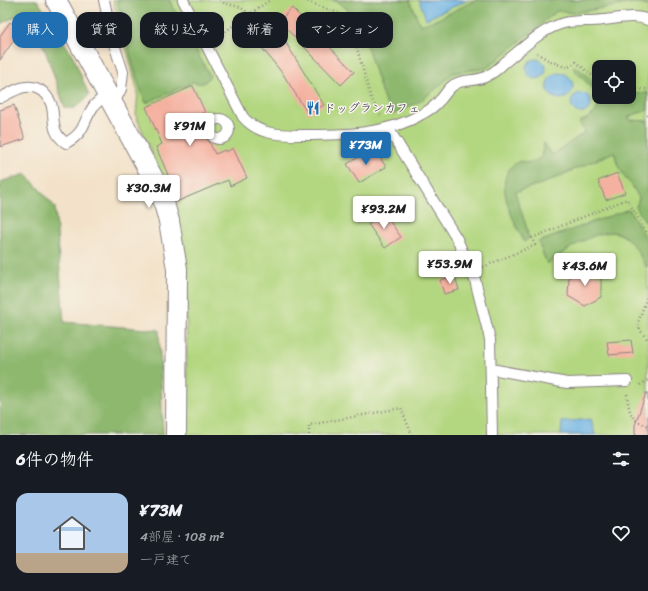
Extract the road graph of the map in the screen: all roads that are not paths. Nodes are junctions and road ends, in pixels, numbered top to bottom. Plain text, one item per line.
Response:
1 (56, 0) edge
2 (104, 0) edge
3 (183, 0) edge
4 (648, 20) edge
5 (0, 98) edge
6 (110, 100) junction
7 (243, 117) junction
8 (228, 125) dead end
9 (388, 128) junction
10 (491, 369) junction
11 (626, 381) dead end
12 (176, 435) edge
13 (492, 435) edge

1 - 6 street
2 - 6 lane
3 - 7 lane
4 - 9 lane
5 - 6 lane
6 - 12 street
7 - 8 lane
7 - 9 lane
9 - 10 lane
10 - 11 lane
10 - 13 lane

